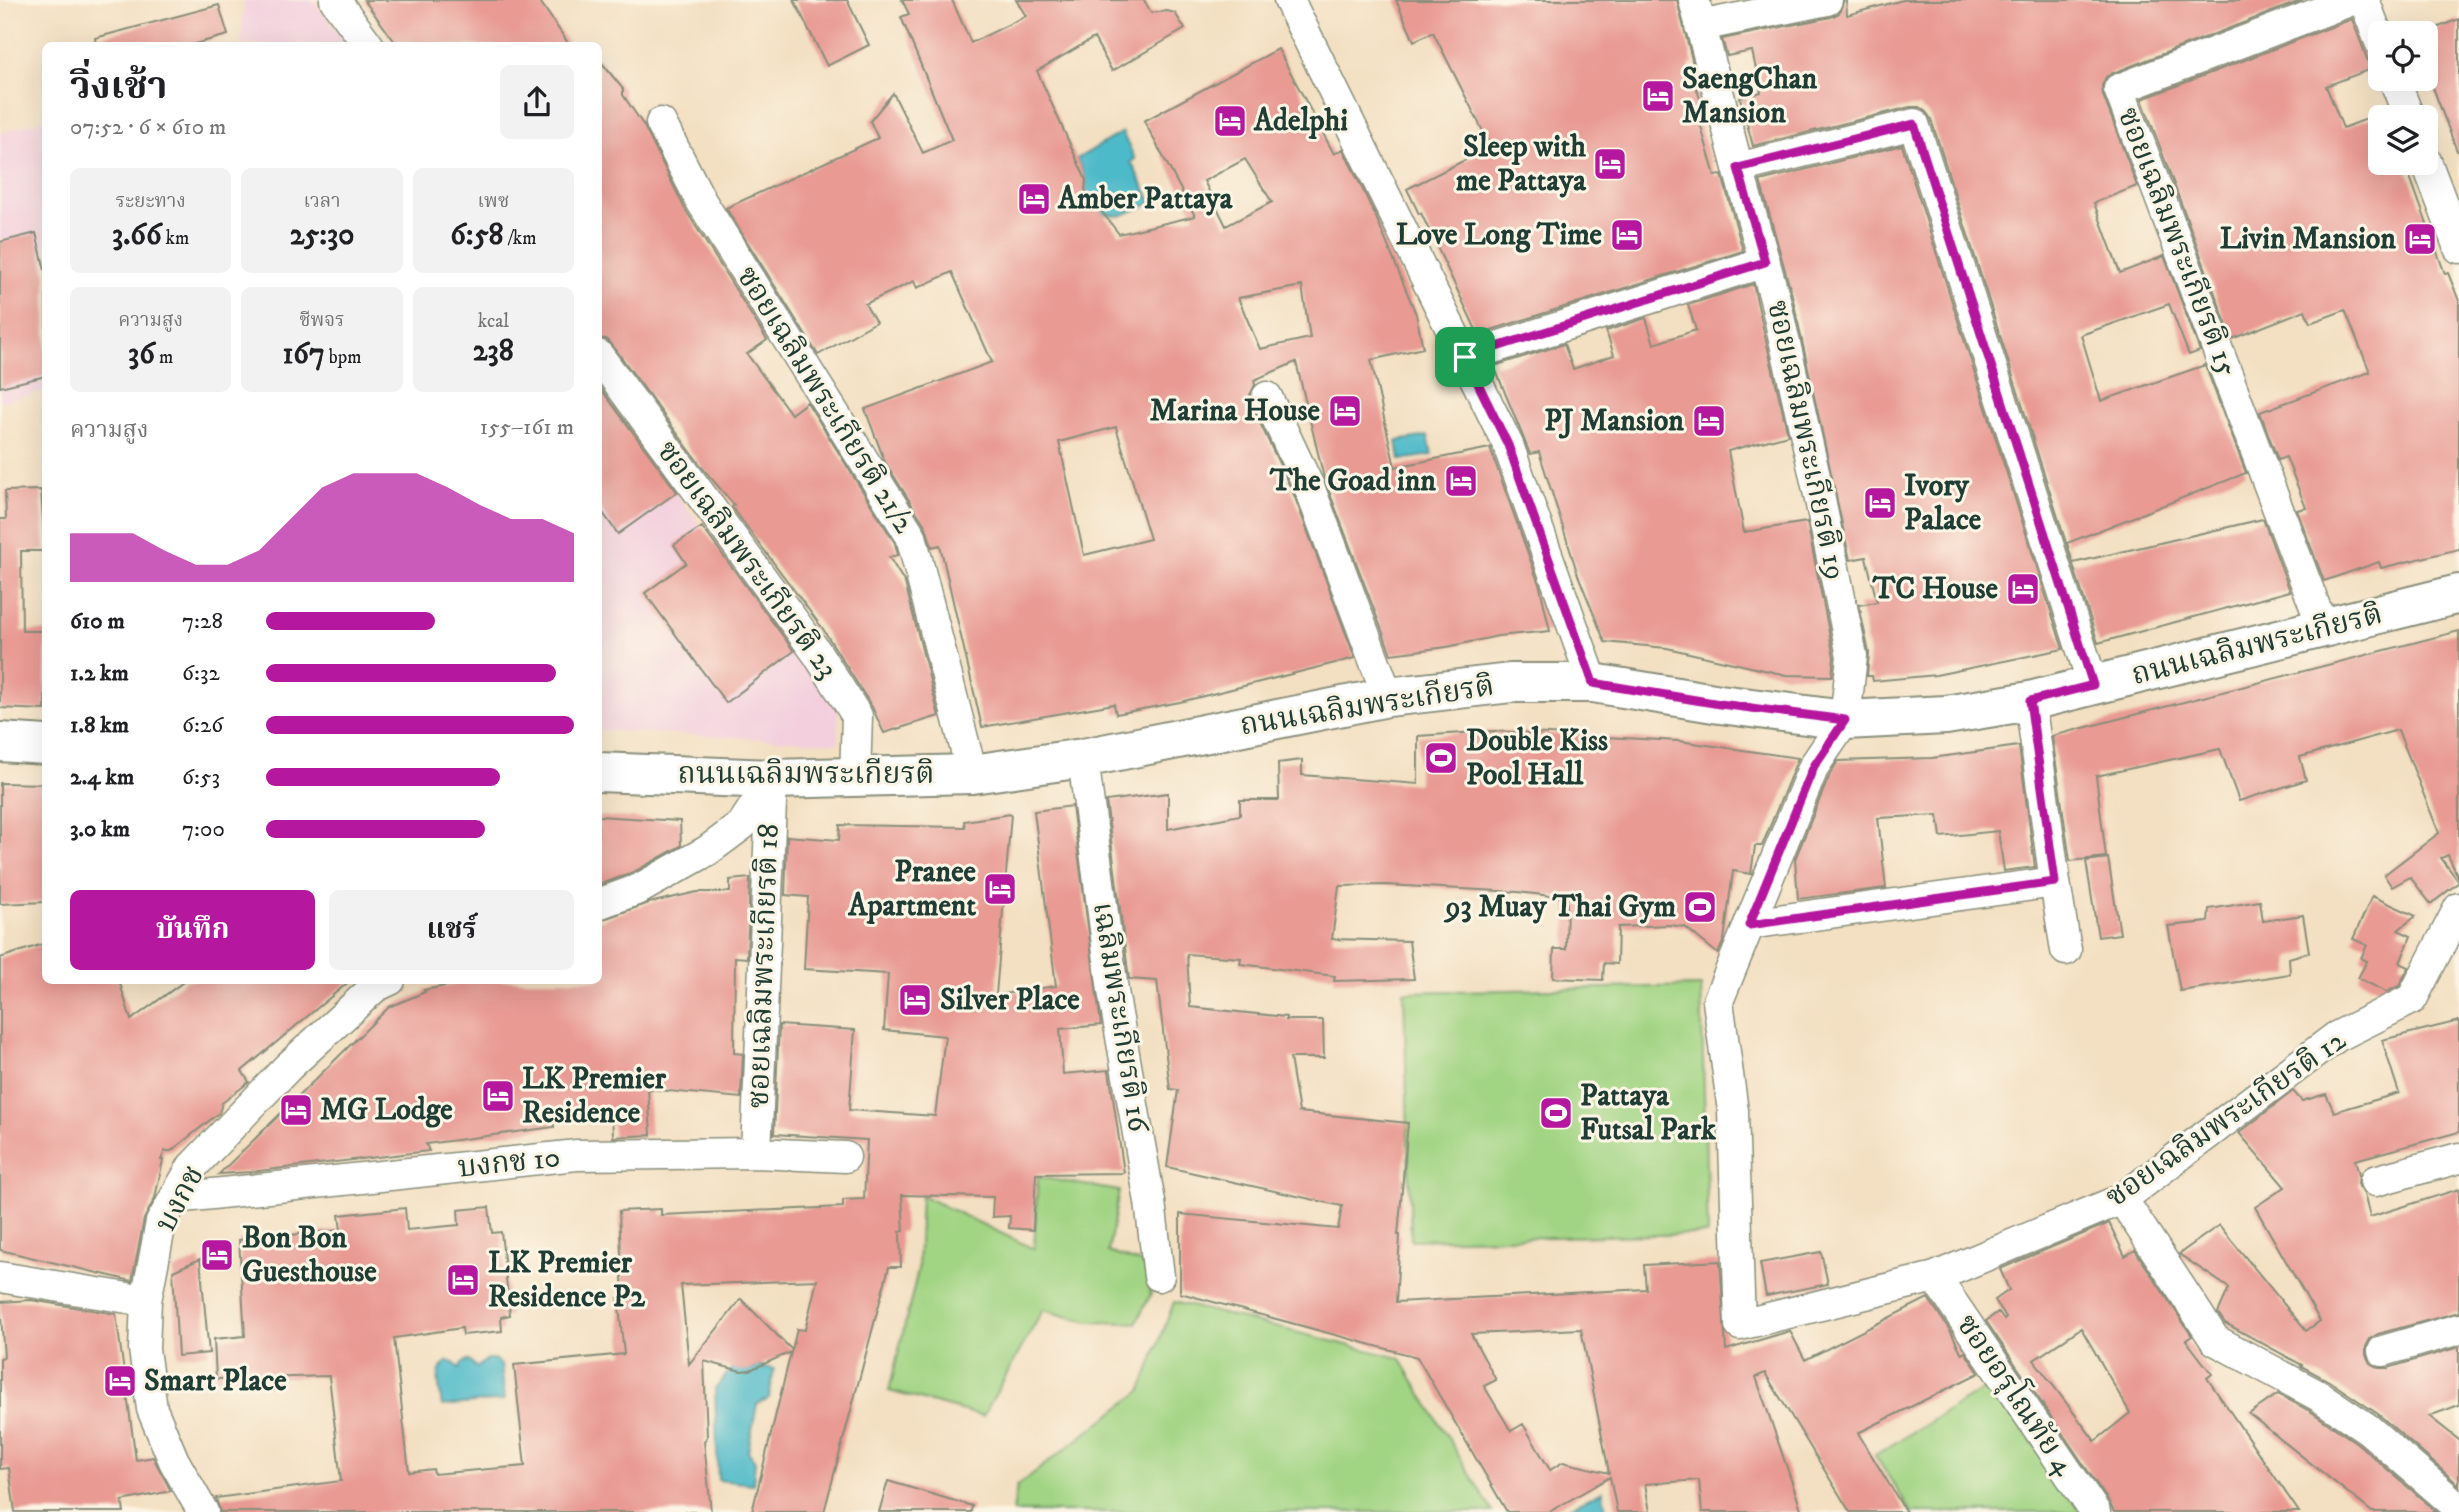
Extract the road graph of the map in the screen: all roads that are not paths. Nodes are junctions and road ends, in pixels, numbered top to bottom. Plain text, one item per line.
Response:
1 (335, 0) edge
2 (1289, 0) edge
3 (1826, 0) edge
4 (2353, 0) edge
5 (2364, 0) edge
6 (1697, 13) edge
7 (2372, 21) edge
8 (366, 42) edge
9 (661, 123) dead end
10 (1738, 168) junction
11 (2431, 175) edge
12 (2459, 248) edge
13 (1765, 262) junction
14 (1465, 357) junction
15 (602, 360) edge
16 (1267, 397) dead end
17 (2459, 594) edge
18 (2323, 628) junction
19 (1593, 683) junction
20 (2093, 685) junction
21 (1388, 697) junction
22 (2030, 701) junction
23 (1845, 720) junction
24 (0, 742) edge
25 (42, 745) edge
26 (1083, 758) junction
27 (602, 772) edge
28 (972, 774) junction
29 (856, 777) junction
30 (772, 779) junction
31 (2055, 882) junction
32 (602, 903) edge
33 (2459, 908) edge
34 (1749, 925) junction
35 (2066, 950) dead end
36 (378, 984) edge
37 (756, 1153) junction
38 (845, 1157) dead end
39 (2459, 1158) edge
40 (2375, 1181) dead end
41 (175, 1198) junction
42 (2122, 1199) junction
43 (1159, 1276) dead end
44 (0, 1277) edge
45 (1936, 1278) junction
46 (146, 1301) junction
47 (2459, 1329) edge
48 (2383, 1351) dead end
49 (2459, 1508) edge
50 (203, 1512) edge
51 (2095, 1512) edge

1 - 8 street
2 - 14 street
3 - 6 street
4 - 18 street, ซอยเฉลิมพระเกียรติ 15
5 - 7 street
6 - 10 street, ซอยเฉลิมพระเกียรติ 19
9 - 28 street, ซอยเฉลิมพระเกียรติ 21/2
10 - 13 street, ซอยเฉลิมพระเกียรติ 19
10 - 20 street
11 - 12 street
13 - 14 street
13 - 23 street, ซอยเฉลิมพระเกียรติ 19
14 - 19 street
15 - 29 street, ซอยเฉลิมพระเกียรติ 23
16 - 21 street
17 - 18 main road, ถนนเฉลิมพระเกียรติ
18 - 20 main road, ถนนเฉลิมพระเกียรติ
19 - 21 main road, ถนนเฉลิมพระเกียรติ
19 - 23 main road, ถนนเฉลิมพระเกียรติ
20 - 22 main road, ถนนเฉลิมพระเกียรติ
21 - 26 main road, ถนนเฉลิมพระเกียรติ
22 - 23 main road, ถนนเฉลิมพระเกียรติ
22 - 31 street
23 - 34 street
24 - 25 main road
26 - 28 main road, ถนนเฉลิมพระเกียรติ
26 - 43 street, เฉลิมพระเกียรติ 16
27 - 30 main road, ถนนเฉลิมพระเกียรติ
28 - 29 main road, ถนนเฉลิมพระเกียรติ
29 - 30 main road, ถนนเฉลิมพระเกียรติ
30 - 32 street
30 - 37 street, ซอยเฉลิมพระเกียรติ 18
31 - 34 street
31 - 35 street
33 - 42 street, ซอยเฉลิมพระเกียรติ 12
34 - 45 street, ซอยเฉลิมพระเกียรติ 12
36 - 41 street, บงกช
37 - 38 street, บงกช 10
37 - 41 street, บงกช 10
39 - 40 street
41 - 46 street, บงกช
42 - 45 street, ซอยเฉลิมพระเกียรติ 12
42 - 49 street
44 - 46 street
45 - 51 street, ซอยอรุโณทัย 4
46 - 50 street, บงกช
47 - 48 street

